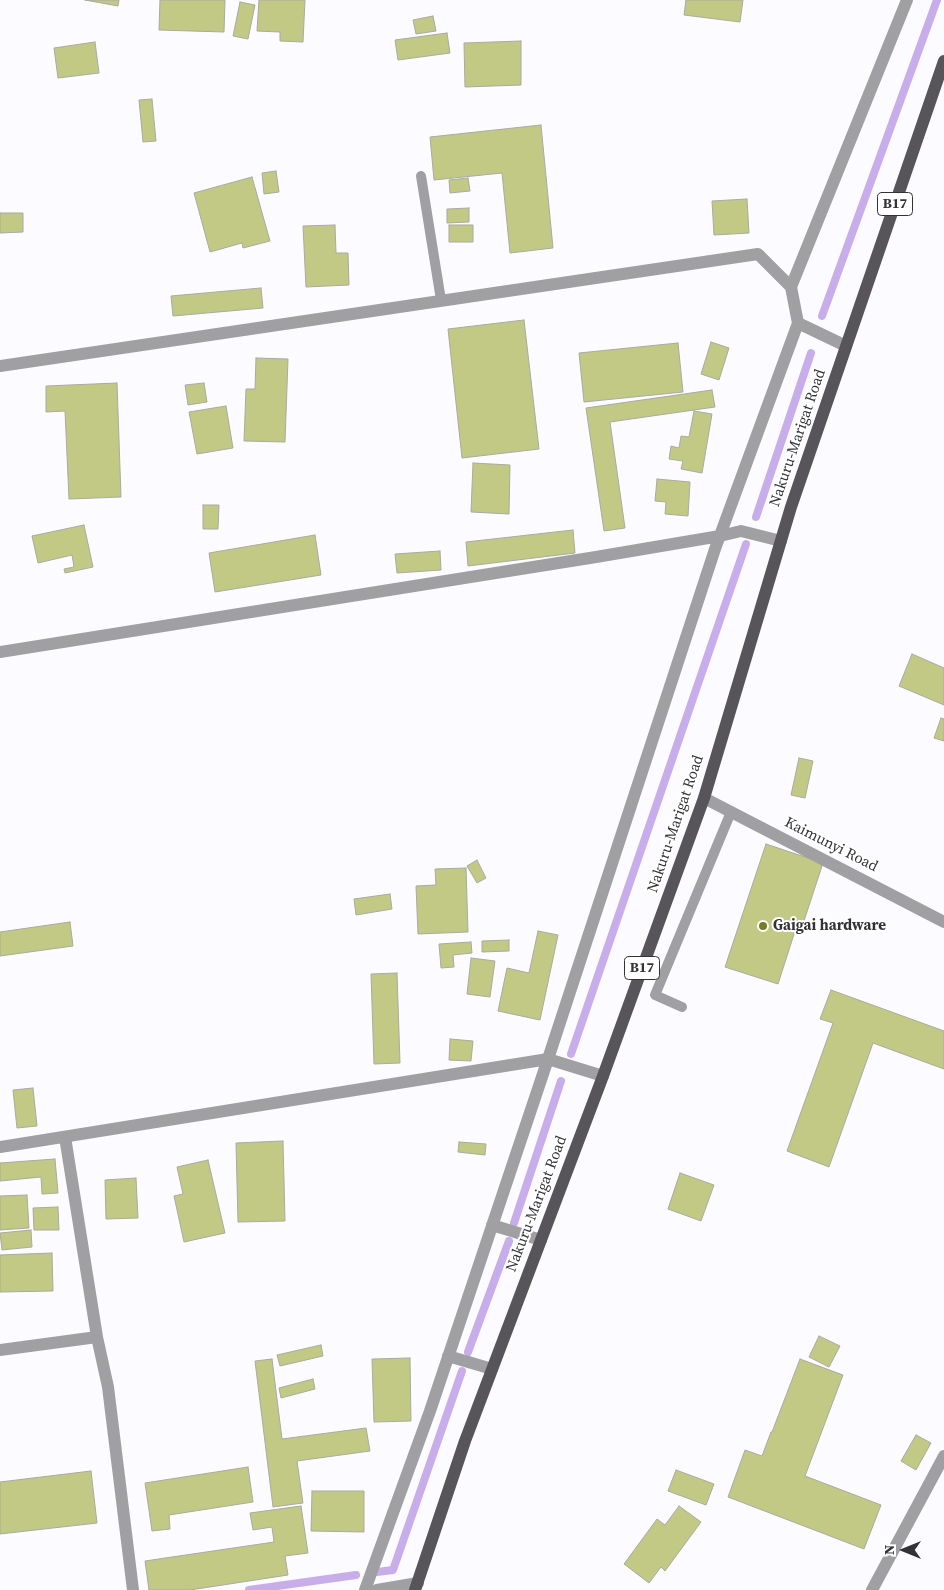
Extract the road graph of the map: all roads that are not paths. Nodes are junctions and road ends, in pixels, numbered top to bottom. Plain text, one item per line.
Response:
1 (907, 0) edge
2 (944, 61) edge
3 (421, 176) dead end
4 (791, 287) junction
5 (441, 300) junction
6 (798, 323) junction
7 (846, 346) junction
8 (0, 366) edge
9 (720, 536) junction
10 (780, 541) junction
11 (0, 652) edge
12 (704, 798) junction
13 (731, 812) junction
14 (944, 922) edge
15 (682, 1007) dead end
16 (548, 1059) junction
17 (603, 1076) junction
18 (65, 1137) junction
19 (0, 1147) edge
20 (492, 1225) junction
21 (541, 1240) junction
22 (97, 1337) junction
23 (0, 1350) edge
24 (448, 1356) junction
25 (492, 1369) junction
26 (944, 1456) edge
27 (416, 1587) edge
28 (133, 1590) edge
29 (365, 1590) edge
30 (377, 1590) edge
31 (872, 1590) edge

1 - 4 street
2 - 7 main road, Nakuru-Marigat Road / B17
3 - 5 lane
4 - 5 street
4 - 6 street
5 - 8 street
6 - 7 street
6 - 9 street
7 - 10 main road, Nakuru-Marigat Road / B17
9 - 10 street
9 - 11 street
9 - 16 street
10 - 12 main road, Nakuru-Marigat Road / B17
12 - 13 street, Kaimunyi Road
12 - 17 main road, Nakuru-Marigat Road / B17
13 - 14 street, Kaimunyi Road
13 - 15 lane
16 - 17 street
16 - 18 street
16 - 20 street
17 - 21 main road, Nakuru-Marigat Road / B17
18 - 19 street
18 - 22 street
20 - 21 street
20 - 24 street
21 - 25 main road, Nakuru-Marigat Road / B17
22 - 23 street
22 - 28 street
24 - 25 street
24 - 29 street
25 - 27 main road, Nakuru-Marigat Road / B17
26 - 31 street
27 - 30 street

